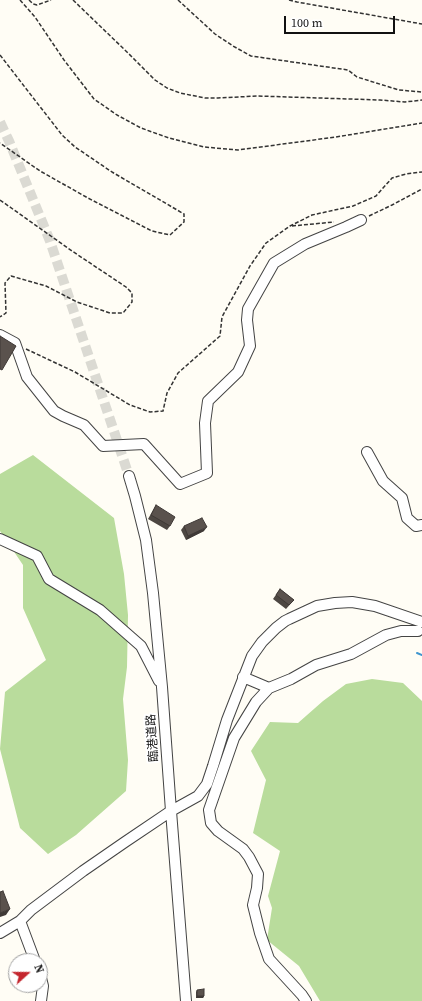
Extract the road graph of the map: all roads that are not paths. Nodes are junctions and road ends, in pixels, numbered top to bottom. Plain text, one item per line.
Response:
1 (361, 220) road end
2 (0, 335) edge
3 (367, 452) dead end
4 (129, 476) tunnel mouth
5 (422, 525) edge
6 (0, 538) edge
7 (420, 627) edge
8 (243, 677) junction
9 (162, 686) junction
10 (269, 688) junction
11 (171, 811) junction
12 (20, 921) junction
13 (0, 933) edge
14 (32, 953) edge
15 (186, 1001) edge
16 (306, 1001) edge

1 - 2 street
3 - 5 street
4 - 9 street, 臨港道路
6 - 9 street
7 - 8 street
7 - 10 street
8 - 10 street
8 - 11 street
9 - 11 street, 臨港道路
10 - 16 street
11 - 12 street
11 - 15 street, 臨港道路
12 - 13 street
12 - 14 street

